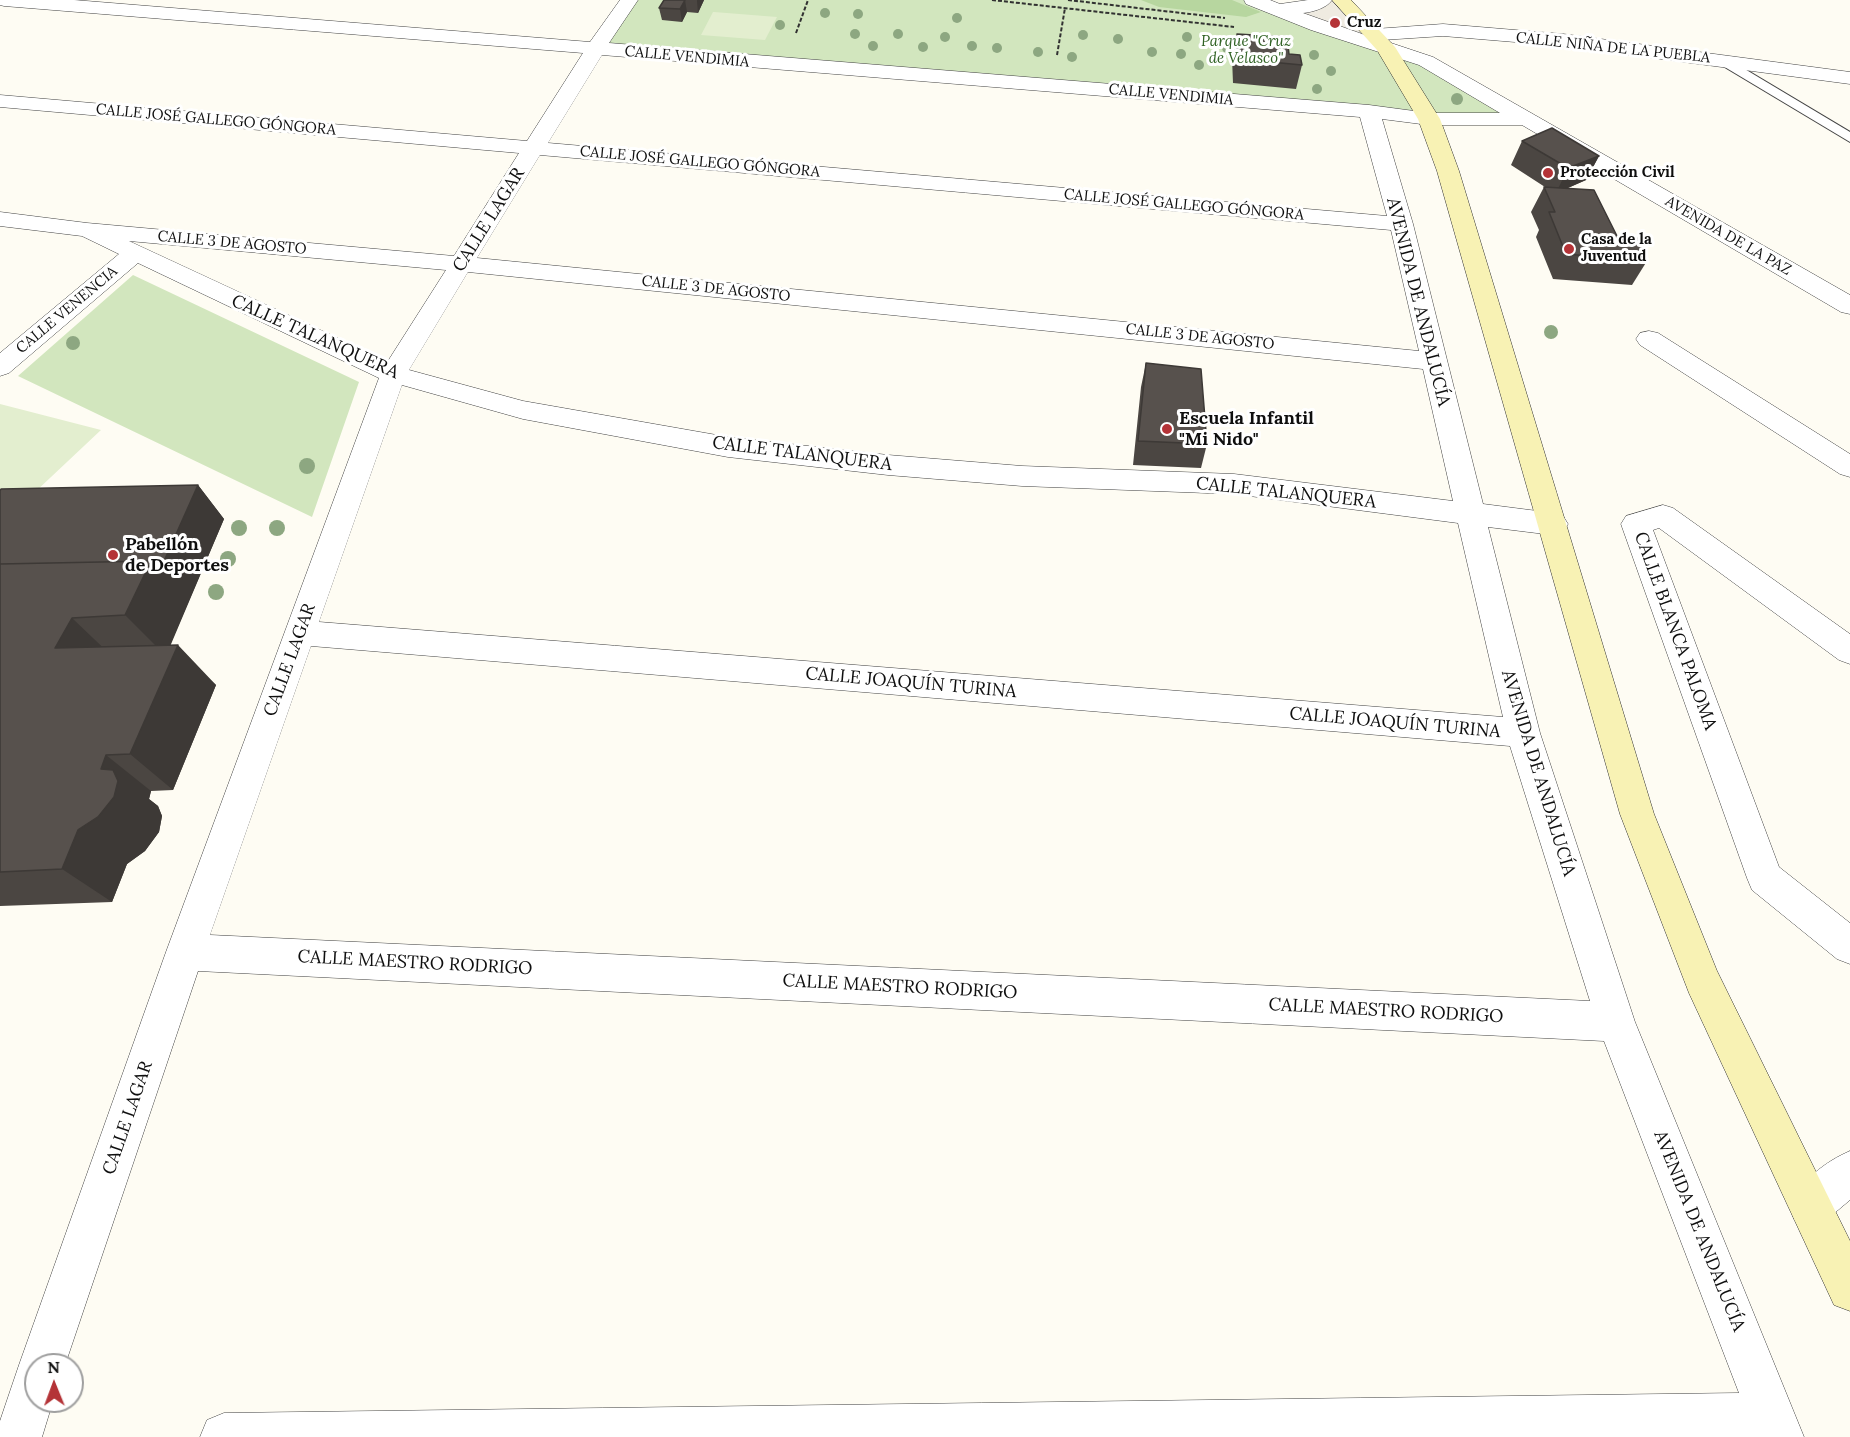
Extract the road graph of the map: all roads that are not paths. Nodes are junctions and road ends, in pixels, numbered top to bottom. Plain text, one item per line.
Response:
1 (4, 0) edge
2 (629, 0) edge
3 (1252, 0) edge
4 (1323, 0) edge
5 (1280, 10) junction
6 (1365, 25) edge
7 (595, 49) junction
8 (1723, 60) junction
9 (1850, 78) edge
10 (0, 101) edge
11 (1369, 111) junction
12 (1429, 119) junction
13 (1526, 119) junction
14 (1850, 138) edge
15 (534, 147) junction
16 (0, 219) edge
17 (1401, 224) junction
18 (87, 230) junction
19 (134, 254) junction
20 (462, 264) junction
21 (1850, 306) edge
22 (1649, 339) dead end
23 (1432, 361) junction
24 (0, 367) edge
25 (393, 374) junction
26 (1850, 467) edge
27 (1469, 514) junction
28 (1553, 524) junction
29 (300, 633) junction
30 (1850, 651) edge
31 (1522, 733) junction
32 (1850, 946) edge
33 (185, 952) junction
34 (1616, 1022) junction
35 (1850, 1172) edge
36 (1810, 1206) junction
37 (1850, 1289) edge
38 (46, 1353) edge
39 (26, 1413) edge
40 (1776, 1426) edge
41 (18, 1437) edge
42 (224, 1437) edge

1 - 7 street, CALLE VENDIMIA
2 - 7 street, CALLE LAGAR
3 - 5 street
4 - 5 street
5 - 6 street
5 - 6 street
6 - 8 street, CALLE NIÑA DE LA PUEBLA
6 - 12 main road
6 - 13 street, AVENIDA DE LA PAZ
7 - 11 street, CALLE VENDIMIA
7 - 15 street, CALLE LAGAR
8 - 9 street, CALLE NIÑA DE LA PUEBLA
8 - 14 lane
10 - 15 street, CALLE JOSÉ GALLEGO GÓNGORA
11 - 12 street
11 - 17 street, AVENIDA DE ANDALUCÍA
12 - 13 street
12 - 28 main road
13 - 21 street, AVENIDA DE LA PAZ
15 - 17 street, CALLE JOSÉ GALLEGO GÓNGORA
15 - 20 street, CALLE LAGAR
16 - 18 street, CALLE 3 DE AGOSTO
17 - 23 street, AVENIDA DE ANDALUCÍA
18 - 19 street, CALLE TALANQUERA
18 - 20 street, CALLE 3 DE AGOSTO
19 - 24 street, CALLE VENENCIA
19 - 25 street, CALLE TALANQUERA
20 - 23 street, CALLE 3 DE AGOSTO
20 - 25 street, CALLE LAGAR
22 - 26 street
23 - 27 street, AVENIDA DE ANDALUCÍA
25 - 27 street, CALLE TALANQUERA
25 - 29 street, CALLE LAGAR
27 - 28 street, CALLE TALANQUERA
27 - 31 street, AVENIDA DE ANDALUCÍA
28 - 36 main road
29 - 31 street, CALLE JOAQUÍN TURINA
29 - 33 street, CALLE LAGAR
30 - 32 street, CALLE BLANCA PALOMA
31 - 34 street, AVENIDA DE ANDALUCÍA
33 - 34 street, CALLE MAESTRO RODRIGO
33 - 38 street, CALLE LAGAR
34 - 40 street, AVENIDA DE ANDALUCÍA
35 - 36 street
36 - 37 main road
39 - 41 street
40 - 42 street

